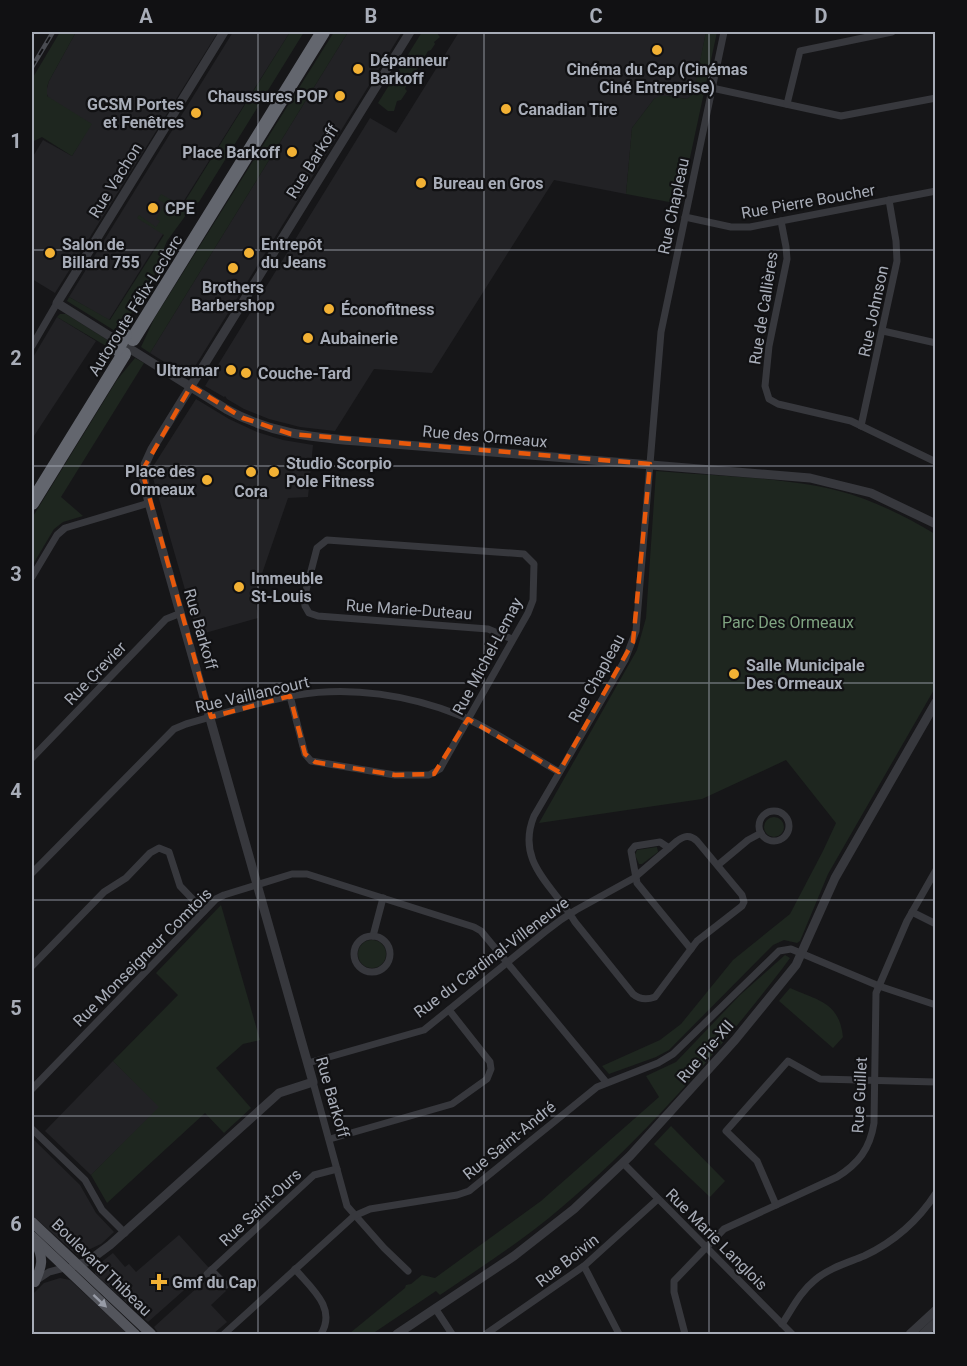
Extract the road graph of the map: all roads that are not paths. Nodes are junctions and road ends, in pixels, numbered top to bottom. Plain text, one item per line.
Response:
1 (224, 32) edge
2 (313, 32) edge
3 (324, 32) edge
4 (410, 32) edge
5 (724, 32) edge
6 (892, 32) edge
7 (712, 88) junction
8 (936, 98) edge
9 (787, 104) junction
10 (936, 190) edge
11 (889, 200) junction
12 (685, 218) junction
13 (781, 221) junction
14 (57, 303) junction
15 (883, 331) junction
16 (129, 337) junction
17 (936, 343) edge
18 (32, 346) edge
19 (120, 351) junction
20 (191, 386) junction
21 (861, 426) junction
22 (936, 462) edge
23 (650, 464) junction
24 (32, 486) edge
25 (32, 503) edge
26 (150, 503) junction
27 (936, 524) edge
28 (32, 577) edge
29 (305, 608) joint
30 (181, 613) junction
31 (512, 639) junction
32 (290, 696) junction
33 (936, 702) edge
34 (211, 717) junction
35 (468, 719) junction
36 (32, 758) edge
37 (559, 771) junction
38 (761, 833) junction
39 (669, 848) junction
40 (718, 865) junction
41 (936, 870) edge
42 (32, 873) edge
43 (634, 878) junction
44 (257, 884) junction
45 (383, 898) junction
46 (204, 911) junction
47 (912, 912) junction
48 (570, 914) junction
49 (936, 924) edge
50 (373, 936) junction
51 (691, 949) junction
52 (802, 954) junction
53 (508, 962) junction
54 (32, 966) edge
55 (879, 986) junction
56 (936, 1005) edge
57 (449, 1010) junction
58 (308, 1063) junction
59 (874, 1081) junction
60 (313, 1082) junction
61 (606, 1082) junction
62 (936, 1082) edge
63 (32, 1089) edge
64 (32, 1129) edge
65 (330, 1139) junction
66 (623, 1163) junction
67 (337, 1169) junction
68 (936, 1193) edge
69 (658, 1199) junction
70 (776, 1205) junction
71 (354, 1216) junction
72 (32, 1222) edge
73 (125, 1233) junction
74 (32, 1237) edge
75 (705, 1247) junction
76 (78, 1265) junction
77 (584, 1266) junction
78 (64, 1268) junction
79 (295, 1269) junction
80 (408, 1271) dead end
81 (33, 1284) edge
82 (226, 1285) dead end
83 (435, 1308) junction
84 (936, 1310) edge
85 (936, 1322) edge
86 (782, 1324) junction
87 (135, 1335) edge
88 (151, 1335) edge
89 (224, 1335) edge
90 (321, 1335) edge
91 (397, 1335) edge
92 (452, 1335) edge
93 (486, 1335) edge
94 (619, 1335) edge
95 (685, 1335) edge
96 (792, 1335) edge
97 (910, 1335) edge
98 (923, 1335) edge

1 - 14 street, Rue Vachon
2 - 16 highway, Autoroute Félix-Leclerc
3 - 16 highway, Autoroute Félix-Leclerc
4 - 20 street, Rue Barkoff
5 - 7 street, Rue Chapleau
6 - 9 street
7 - 9 street
7 - 12 street, Rue Chapleau
8 - 9 street
10 - 11 street, Rue Pierre Boucher
11 - 13 street, Rue Pierre Boucher
11 - 15 street, Rue Johnson
12 - 13 street, Rue Pierre Boucher
12 - 23 street, Rue Chapleau
13 - 21 street, Rue de Callières
14 - 18 street, Rue Vachon
14 - 20 street, Rue des Ormeaux
15 - 17 street
15 - 21 street, Rue Johnson
16 - 19 highway, Autoroute Félix-Leclerc
19 - 24 highway, Autoroute Félix-Leclerc
19 - 25 highway, Autoroute Félix-Leclerc
20 - 23 street, Rue des Ormeaux
20 - 26 street, Rue Barkoff
21 - 22 street, Rue de Callières
23 - 27 street, Rue des Ormeaux
23 - 37 street, Rue Chapleau
26 - 28 street
26 - 30 street, Rue Barkoff
29 - 31 street, Rue Marie-Duteau
29 - 31 street, Rue Michel-Lemay
30 - 34 street, Rue Barkoff
30 - 36 street, Rue Crevier
31 - 35 street, Rue Michel-Lemay
32 - 34 street, Rue Vaillancourt
32 - 35 street, Rue Vaillancourt
32 - 35 street, Rue Michel-Lemay
33 - 52 street, Rue Pie-XII
34 - 42 street, Rue Vaillancourt
34 - 44 street, Rue Barkoff
35 - 37 street, Rue Vaillancourt
37 - 48 street, Rue Chapleau
38 - 38 street
38 - 40 street
39 - 40 street, Rue Chapleau
39 - 43 street, Rue Chapleau
39 - 43 street, Rue Chapleau
40 - 51 street, Rue Chapleau
41 - 47 street, Rue Guillet
43 - 48 street, Rue du Cardinal-Villeneuve
43 - 51 street
44 - 45 street, Rue Monseigneur Comtois
44 - 46 street, Rue Monseigneur Comtois
44 - 58 street, Rue Barkoff
45 - 50 street
45 - 53 street, Rue Monseigneur Comtois
46 - 54 street
46 - 63 street, Rue Monseigneur Comtois
47 - 49 street
47 - 55 street, Rue Guillet
48 - 51 street, Rue Chapleau
48 - 53 street, Rue du Cardinal-Villeneuve
50 - 50 street
52 - 55 street
52 - 61 street, Rue Saint-André
52 - 66 street, Rue Pie-XII
53 - 57 street, Rue du Cardinal-Villeneuve
53 - 61 street, Rue Monseigneur Comtois
55 - 56 street
55 - 59 street, Rue Guillet
57 - 58 street, Rue du Cardinal-Villeneuve
57 - 65 street
58 - 60 street, Rue Barkoff
59 - 62 street
59 - 70 street, Rue Guillet
59 - 70 street
60 - 65 street, Rue Barkoff
60 - 73 street
61 - 71 street, Rue Saint-André
64 - 73 street
65 - 67 street, Rue Barkoff
66 - 69 street, Rue Marie Langlois
66 - 83 street, Rue Pie-XII
67 - 71 street, Rue Barkoff
67 - 82 street, Rue Saint-Ours
68 - 86 street
69 - 75 street, Rue Marie Langlois
69 - 77 street, Rue Boivin
70 - 75 street, Rue Guillet
71 - 79 street, Rue Saint-André
71 - 80 street, Rue Barkoff
72 - 76 main road, Boulevard Thibeau
73 - 76 street
74 - 78 main road, Boulevard Thibeau
74 - 81 main road
75 - 86 street, Rue Marie Langlois
75 - 95 street, Rue Guillet
76 - 78 street
76 - 88 main road, Boulevard Thibeau
77 - 93 street, Rue Boivin
77 - 94 street
78 - 81 street
78 -> 87 main road, Boulevard Thibeau
79 - 89 street, Rue Saint-André
79 - 90 street
83 - 91 street, Rue Pie-XII
83 - 92 street
84 - 97 street
85 - 98 street
86 - 96 street, Rue Marie Langlois

